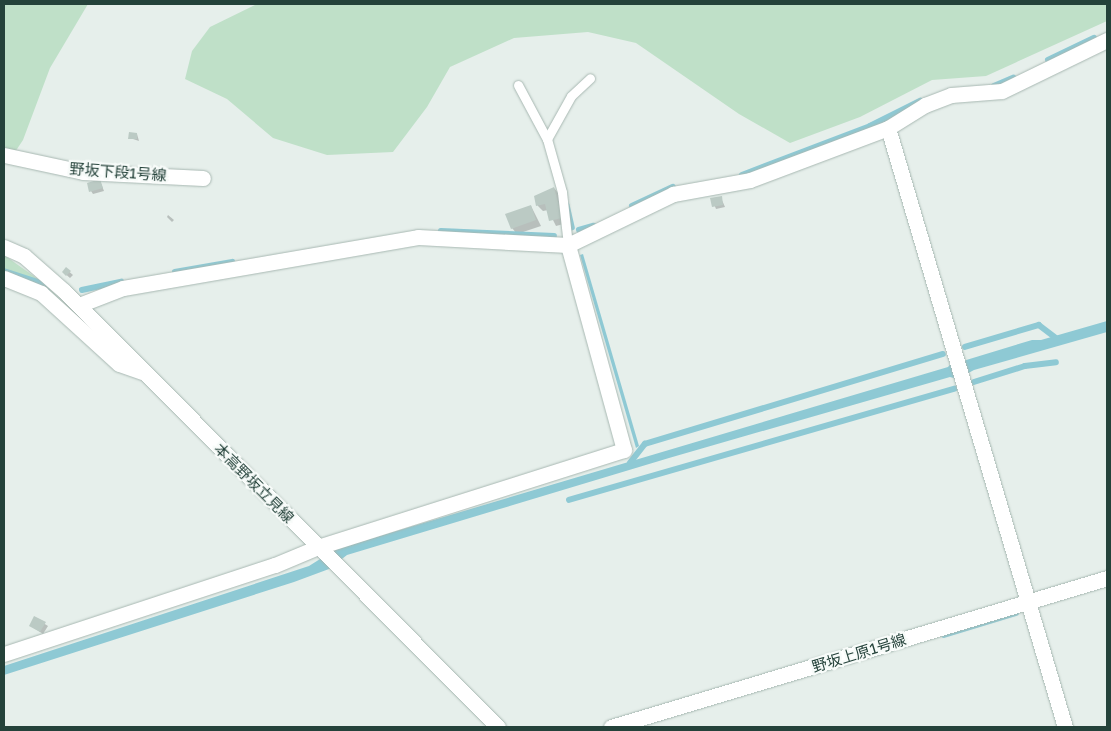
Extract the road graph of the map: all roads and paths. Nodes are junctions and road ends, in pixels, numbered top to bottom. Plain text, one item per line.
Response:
1 (1107, 40) edge
2 (590, 78) dead end
3 (518, 85) dead end
4 (888, 128) junction
5 (547, 139) junction
6 (4, 155) edge
7 (203, 178) dead end
8 (568, 245) junction
9 (4, 246) edge
10 (4, 278) edge
11 (79, 306) junction
12 (145, 372) junction
13 (318, 547) junction
14 (1107, 578) edge
15 (1027, 603) junction
16 (4, 654) edge
17 (498, 727) edge
18 (611, 727) edge
19 (1065, 727) edge

1 - 4 street
2 - 5 lane
3 - 5 lane
4 - 8 street
4 - 15 street
5 - 8 lane
6 - 7 street, 野坂下段1号線
8 - 11 street
8 - 13 street
9 - 11 street, 本高野坂立見線
10 - 12 street
11 - 12 street, 本高野坂立見線
12 - 13 street, 本高野坂立見線
13 - 16 street
13 - 17 street, 本高野坂立見線
14 - 15 street, 野坂上原1号線
15 - 18 street, 野坂上原1号線
15 - 19 street

